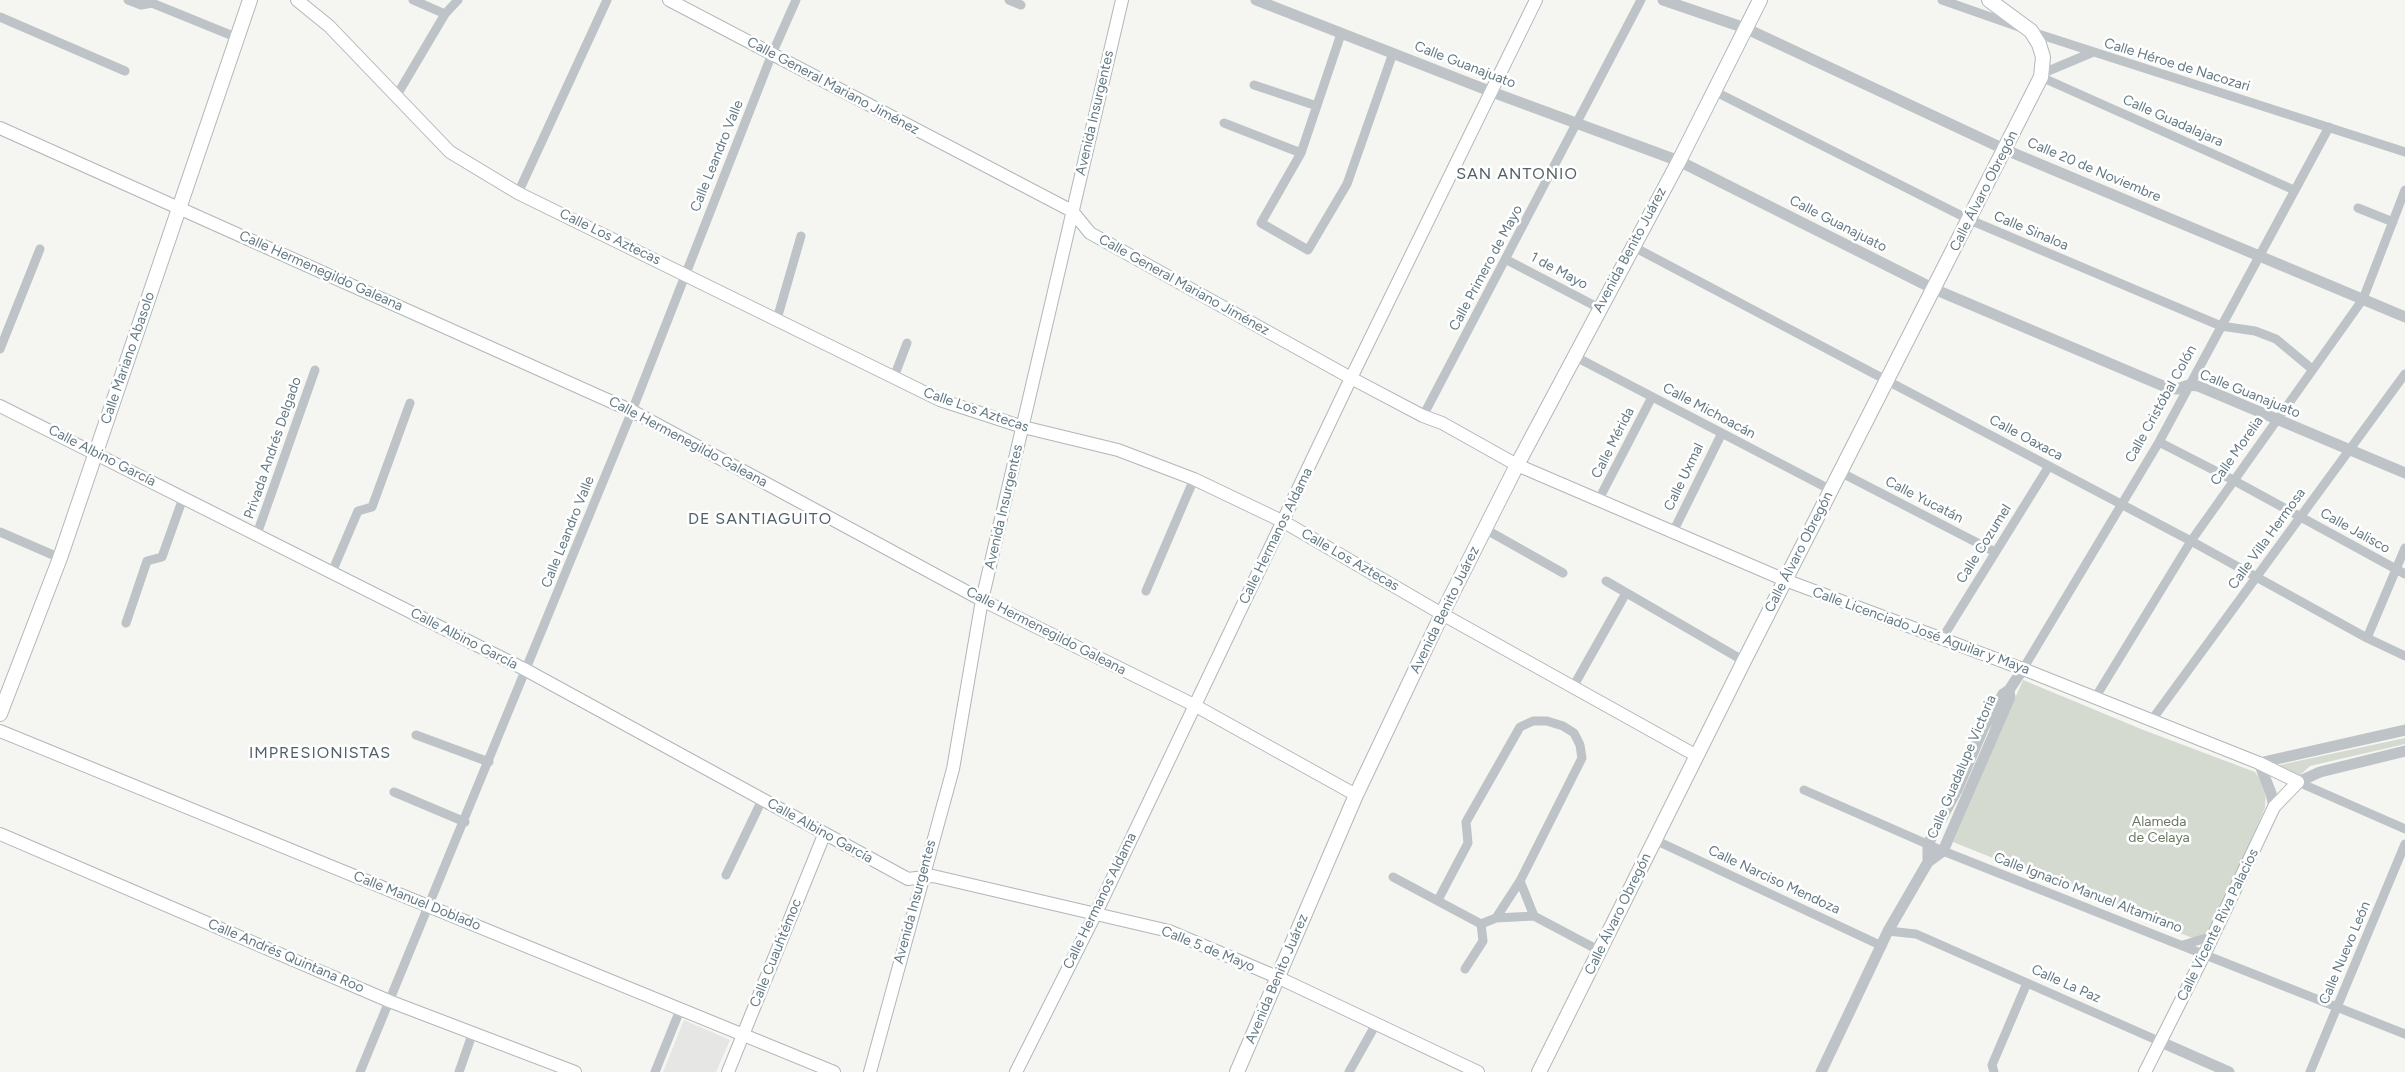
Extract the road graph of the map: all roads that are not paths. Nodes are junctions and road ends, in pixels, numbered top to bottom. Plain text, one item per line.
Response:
1 (128, 0) edge
2 (250, 0) edge
3 (297, 0) edge
4 (413, 0) edge
5 (458, 0) edge
6 (606, 0) edge
7 (796, 0) edge
8 (1009, 0) edge
9 (1122, 0) edge
10 (1256, 0) edge
11 (1536, 0) edge
12 (1641, 0) edge
13 (1663, 0) edge
14 (1760, 0) edge
15 (1942, 0) edge
16 (1989, 0) edge
17 (672, 1) edge
18 (1021, 5) dead end
19 (446, 14) junction
20 (0, 17) edge
21 (1745, 28) junction
22 (2031, 31) junction
23 (1342, 34) junction
24 (238, 38) junction
25 (2091, 53) junction
26 (772, 54) junction
27 (1393, 54) junction
28 (125, 71) dead end
29 (2041, 76) junction
30 (1254, 85) dead end
31 (1714, 91) junction
32 (1492, 92) junction
33 (397, 96) junction
34 (1317, 106) junction
35 (1224, 123) dead end
36 (1578, 124) junction
37 (2329, 127) junction
38 (0, 128) edge
39 (2006, 150) junction
40 (2405, 152) edge
41 (1301, 153) junction
42 (1679, 161) junction
43 (2294, 190) junction
44 (2405, 190) edge
45 (518, 192) junction
46 (180, 208) junction
47 (2358, 208) dead end
48 (1072, 211) junction
49 (1970, 220) junction
50 (2393, 222) junction
51 (800, 236) dead end
52 (1632, 246) junction
53 (40, 249) dead end
54 (2258, 255) junction
55 (1507, 260) junction
56 (685, 274) junction
57 (1934, 289) junction
58 (2363, 299) junction
59 (1599, 308) junction
60 (2405, 317) edge
61 (777, 319) junction
62 (2221, 326) junction
63 (907, 342) dead end
64 (0, 350) edge
65 (1574, 356) junction
66 (2312, 369) junction
67 (315, 370) dead end
68 (2405, 374) edge
69 (894, 377) junction
70 (1352, 378) junction
71 (1887, 380) junction
72 (2190, 385) junction
73 (1652, 397) junction
74 (410, 403) dead end
75 (0, 406) edge
76 (632, 411) junction
77 (1424, 416) junction
78 (2276, 420) junction
79 (1023, 427) junction
80 (1722, 433) junction
81 (2159, 442) junction
82 (2349, 450) junction
83 (96, 452) junction
84 (1517, 465) junction
85 (2049, 466) junction
86 (1840, 472) junction
87 (2405, 473) edge
88 (1194, 479) junction
89 (2234, 480) junction
90 (1831, 490) junction
91 (183, 498) junction
92 (1598, 501) junction
93 (2122, 504) junction
94 (2301, 517) junction
95 (1284, 522) junction
96 (1485, 529) junction
97 (0, 532) edge
98 (257, 534) junction
99 (1672, 534) junction
100 (2191, 541) junction
101 (2405, 548) edge
102 (1995, 552) junction
103 (60, 558) junction
104 (2401, 571) edge
105 (332, 572) junction
106 (1563, 573) dead end
107 (2256, 577) junction
108 (1785, 580) junction
109 (1606, 581) dead end
110 (1146, 591) dead end
111 (1626, 593) junction
112 (982, 600) junction
113 (1442, 614) junction
114 (126, 623) dead end
115 (1943, 637) junction
116 (2367, 638) junction
117 (2405, 656) edge
118 (1744, 661) junction
119 (2023, 668) junction
120 (526, 670) junction
121 (1573, 687) junction
122 (2009, 690) junction
123 (2095, 698) junction
124 (1194, 706) junction
125 (0, 714) edge
126 (2151, 721) junction
127 (2405, 730) edge
128 (0, 731) edge
129 (416, 734) dead end
130 (2405, 751) edge
131 (1697, 756) junction
132 (489, 762) junction
133 (2259, 764) junction
134 (2298, 782) junction
135 (1804, 790) dead end
136 (394, 792) dead end
137 (1356, 795) junction
138 (762, 800) junction
139 (2274, 807) junction
140 (465, 822) junction
141 (2405, 829) edge
142 (0, 834) edge
143 (824, 835) junction
144 (1655, 840) junction
145 (1928, 844) junction
146 (2405, 844) edge
147 (1943, 851) junction
148 (1928, 862) junction
149 (726, 875) dead end
150 (1393, 877) dead end
151 (921, 878) junction
152 (1520, 881) junction
153 (1438, 900) junction
154 (429, 906) junction
155 (1095, 915) junction
156 (1534, 916) junction
157 (1496, 918) junction
158 (1481, 924) junction
159 (1888, 931) junction
160 (2213, 936) junction
161 (2182, 945) junction
162 (1882, 946) junction
163 (1600, 951) junction
164 (2205, 953) junction
165 (1464, 969) dead end
166 (1277, 978) junction
167 (2027, 983) junction
168 (389, 1001) junction
169 (2337, 1007) junction
170 (680, 1010) junction
171 (1376, 1024) junction
172 (473, 1032) junction
173 (2405, 1034) edge
174 (743, 1036) junction
175 (2161, 1042) junction
176 (360, 1072) edge
177 (459, 1072) edge
178 (575, 1072) edge
179 (655, 1072) edge
180 (728, 1072) edge
181 (834, 1072) edge
182 (870, 1072) edge
183 (1016, 1072) edge
184 (1237, 1072) edge
185 (1349, 1072) edge
186 (1478, 1072) edge
187 (1540, 1072) edge
188 (1821, 1072) edge
189 (1994, 1072) edge
190 (2146, 1072) edge
191 (2228, 1072) edge
192 (2310, 1072) edge

1 - 24 street
2 - 24 main road, Calle Mariano Abasolo
3 - 33 main road, Calle Los Aztecas
4 - 19 street
5 - 19 street
6 - 45 street
7 - 26 street, Calle Leandro Valle
8 - 18 street
9 - 48 main road, Avenida Insurgentes
10 - 23 street, Calle Guanajuato
11 - 32 main road, Calle Hermanos Aldama
12 - 36 street, Calle Primero de Mayo
13 - 21 street, Calle 20 de Noviembre
14 - 21 main road, Avenida Benito Juárez
15 - 22 street, Calle Héroe de Nacozari
16 - 22 main road
17 - 26 main road, Calle General Mariano Jiménez
19 - 33 street
20 - 28 street
21 - 31 main road, Avenida Benito Juárez
21 - 39 street, Calle 20 de Noviembre
22 - 25 street, Calle Héroe de Nacozari
22 - 29 main road, Calle Álvaro Obregón
23 - 27 street, Calle Guanajuato
23 - 34 street
24 - 46 main road, Calle Mariano Abasolo
25 - 29 street
25 - 37 street, Calle Héroe de Nacozari
26 - 48 main road, Calle General Mariano Jiménez
26 - 56 street, Calle Leandro Valle
27 - 32 street, Calle Guanajuato
27 - 41 street
29 - 39 main road, Calle Álvaro Obregón
29 - 43 street, Calle Guadalajara
30 - 34 street
31 - 42 main road, Avenida Benito Juárez
31 - 49 street, Calle Sinaloa
32 - 36 street, Calle Guanajuato
32 - 70 main road, Calle Hermanos Aldama
33 - 45 main road, Calle Los Aztecas
34 - 41 street
35 - 41 street
36 - 42 street, Calle Guanajuato
36 - 55 street, Calle Primero de Mayo
37 - 40 street, Calle Héroe de Nacozari
37 - 43 street, Calle Cristóbal Colón
38 - 46 main road, Calle Hermenegildo Galeana
39 - 49 main road, Calle Álvaro Obregón
39 - 54 street, Calle 20 de Noviembre
42 - 52 main road, Avenida Benito Juárez
42 - 57 street, Calle Guanajuato
43 - 54 street, Calle Cristóbal Colón
44 - 50 street, Calle Morelia
45 - 56 main road, Calle Los Aztecas
46 - 76 main road, Calle Hermenegildo Galeana
46 - 83 main road, Calle Mariano Abasolo
47 - 50 street
48 - 70 main road, Calle General Mariano Jiménez
48 - 79 main road, Avenida Insurgentes
49 - 57 main road, Calle Álvaro Obregón
49 - 62 street, Calle Sinaloa
50 - 58 street, Calle Morelia
51 - 61 street
52 - 59 main road, Avenida Benito Juárez
52 - 71 street, Calle Oaxaca
53 - 64 street
54 - 58 street, Calle 20 de Noviembre
54 - 62 street, Calle Cristóbal Colón
55 - 59 street, 1 de Mayo
55 - 77 street, Calle Primero de Mayo
56 - 61 main road, Calle Los Aztecas
56 - 76 street, Calle Leandro Valle
57 - 71 main road, Calle Álvaro Obregón
57 - 72 street, Calle Guanajuato
58 - 60 street, Calle 20 de Noviembre
58 - 66 street, Calle Morelia
59 - 65 main road, Avenida Benito Juárez
61 - 69 main road, Calle Los Aztecas
62 - 66 street, Calle Sinaloa
62 - 72 street, Calle Cristóbal Colón
63 - 69 street
65 - 73 street, Calle Michoacán
65 - 84 main road, Avenida Benito Juárez
66 - 78 street, Calle Morelia
67 - 98 street, Privada Andrés Delgado
68 - 82 street, Calle Villa Hermosa
69 - 79 main road, Calle Los Aztecas
70 - 77 main road, Calle General Mariano Jiménez
70 - 95 main road, Calle Hermanos Aldama
71 - 85 street, Calle Oaxaca
71 - 86 main road, Calle Álvaro Obregón
72 - 78 street, Calle Guanajuato
72 - 81 street, Calle Cristóbal Colón
73 - 80 street, Calle Michoacán
73 - 92 street, Calle Mérida
74 - 105 street
75 - 83 main road, Calle Albino García
76 - 112 main road, Calle Hermenegildo Galeana
76 - 120 street, Calle Leandro Valle
77 - 84 main road, Calle General Mariano Jiménez
78 - 82 street, Calle Guanajuato
78 - 89 street, Calle Morelia
79 - 88 main road, Calle Los Aztecas
79 - 112 main road, Avenida Insurgentes
80 - 90 street, Calle Michoacán
80 - 99 street, Calle Uxmal
81 - 89 street, Calle Jalisco
81 - 93 street, Calle Cristóbal Colón
82 - 87 street, Calle Guanajuato
82 - 94 street, Calle Villa Hermosa
83 - 91 main road, Calle Albino García
83 - 103 main road, Calle Mariano Abasolo
84 - 92 main road, Calle Licenciado José Aguilar y Maya
84 - 96 main road, Avenida Benito Juárez
85 - 93 street, Calle Oaxaca
85 - 102 street, Calle Cozumel
86 - 90 main road, Calle Álvaro Obregón
86 - 102 street, Calle Yucatán
88 - 95 main road, Calle Los Aztecas
88 - 110 street
89 - 94 street, Calle Jalisco
89 - 100 street, Calle Morelia
90 - 108 main road, Calle Álvaro Obregón
91 - 98 main road, Calle Albino García
91 - 114 street
92 - 99 main road, Calle Licenciado José Aguilar y Maya
93 - 100 street, Calle Oaxaca
93 - 119 street, Calle Cristóbal Colón
94 - 104 street, Calle Jalisco
94 - 107 street, Calle Villa Hermosa
95 - 113 main road, Calle Los Aztecas
95 - 124 main road, Calle Hermanos Aldama
96 - 106 street
96 - 113 main road, Avenida Benito Juárez
97 - 103 street
98 - 105 main road, Calle Albino García
99 - 108 main road, Calle Licenciado José Aguilar y Maya
100 - 107 street, Calle Oaxaca
100 - 123 street, Calle Morelia
101 - 104 street
102 - 115 street, Calle Cozumel
103 - 125 main road, Calle Mariano Abasolo
104 - 116 street
105 - 120 main road, Calle Albino García
107 - 116 street, Calle Oaxaca
107 - 126 street, Calle Villa Hermosa
108 - 115 main road, Calle Licenciado José Aguilar y Maya
108 - 118 main road, Calle Álvaro Obregón
109 - 111 street
111 - 118 street
111 - 121 street
112 - 124 main road, Calle Hermenegildo Galeana
112 - 151 main road, Avenida Insurgentes
113 - 121 main road, Calle Los Aztecas
113 - 137 main road, Avenida Benito Juárez
115 - 119 main road, Calle Licenciado José Aguilar y Maya
116 - 117 street, Calle Oaxaca
118 - 131 main road, Calle Álvaro Obregón
119 - 122 street, Calle Cristóbal Colón
119 - 123 main road, Calle Licenciado José Aguilar y Maya
120 - 132 street, Calle Leandro Valle
120 - 138 main road, Calle Albino García
121 - 131 main road, Calle Los Aztecas
122 - 145 street, Calle Guadalupe Victoria
122 - 147 street, Calle Guadalupe Victoria
123 - 126 main road, Calle Licenciado José Aguilar y Maya
124 - 137 main road, Calle Hermenegildo Galeana
124 - 155 main road, Calle Hermanos Aldama
126 - 133 main road, Calle Licenciado José Aguilar y Maya
127 - 133 street
128 - 154 main road, Calle Manuel Doblado
129 - 132 street
130 - 134 street
131 - 144 main road, Calle Álvaro Obregón
132 - 140 street, Calle Leandro Valle
133 - 134 main road, Calle Licenciado José Aguilar y Maya
133 - 139 street
134 - 139 main road, Calle Vicente Riva Palacios
134 - 141 street
135 - 145 street, Calle Ignacio Manuel Altamirano
136 - 140 street
137 - 166 main road, Avenida Benito Juárez
138 - 143 main road, Calle Albino García
138 - 149 street
139 - 160 main road, Calle Vicente Riva Palacios
140 - 154 street, Calle Leandro Valle
142 - 168 main road, Calle Andrés Quintana Roo
143 - 151 main road, Calle Albino García
143 - 174 main road, Calle Cuauhtémoc
144 - 162 street, Calle Narciso Mendoza
144 - 163 main road, Calle Álvaro Obregón
145 - 147 street, Calle Ignacio Manuel Altamirano
145 - 148 street, Calle Guadalupe Victoria
146 - 169 street, Calle Nuevo León
147 - 148 street, Calle Guadalupe Victoria
147 - 161 street, Calle Ignacio Manuel Altamirano
148 - 159 street, Calle Guadalupe Victoria
150 - 153 street
151 - 155 main road, Calle 5 de Mayo
151 - 182 main road, Avenida Insurgentes
152 - 153 street
152 - 156 street
152 - 157 street
153 - 158 street
154 - 168 street, Calle Leandro Valle
154 - 170 main road, Calle Manuel Doblado
155 - 166 main road, Calle 5 de Mayo
155 - 183 main road, Calle Hermanos Aldama
156 - 157 street
156 - 163 street
157 - 158 street
158 - 165 street
159 - 162 street, Calle Guadalupe Victoria
159 - 167 street, Calle La Paz
160 - 161 street
160 - 164 main road, Calle Vicente Riva Palacios
161 - 164 street, Calle Ignacio Manuel Altamirano
162 - 188 street, Calle Guadalupe Victoria
163 - 187 main road, Calle Álvaro Obregón
164 - 169 street, Calle Ignacio Manuel Altamirano
164 - 175 main road, Calle Vicente Riva Palacios
166 - 171 main road, Calle 5 de Mayo
166 - 184 main road, Avenida Benito Juárez
167 - 175 street, Calle La Paz
167 - 189 street
168 - 172 main road, Calle Andrés Quintana Roo
168 - 176 street, Calle Leandro Valle
169 - 173 street, Calle Ignacio Manuel Altamirano
169 - 192 street, Calle Nuevo León
170 - 174 main road, Calle Manuel Doblado
170 - 179 street
171 - 185 street
171 - 186 main road, Calle 5 de Mayo
172 - 177 street
172 - 178 main road, Calle Andrés Quintana Roo
174 - 180 main road, Calle Cuauhtémoc
174 - 181 main road, Calle Manuel Doblado
175 - 190 main road, Calle Vicente Riva Palacios
175 - 191 street, Calle La Paz

